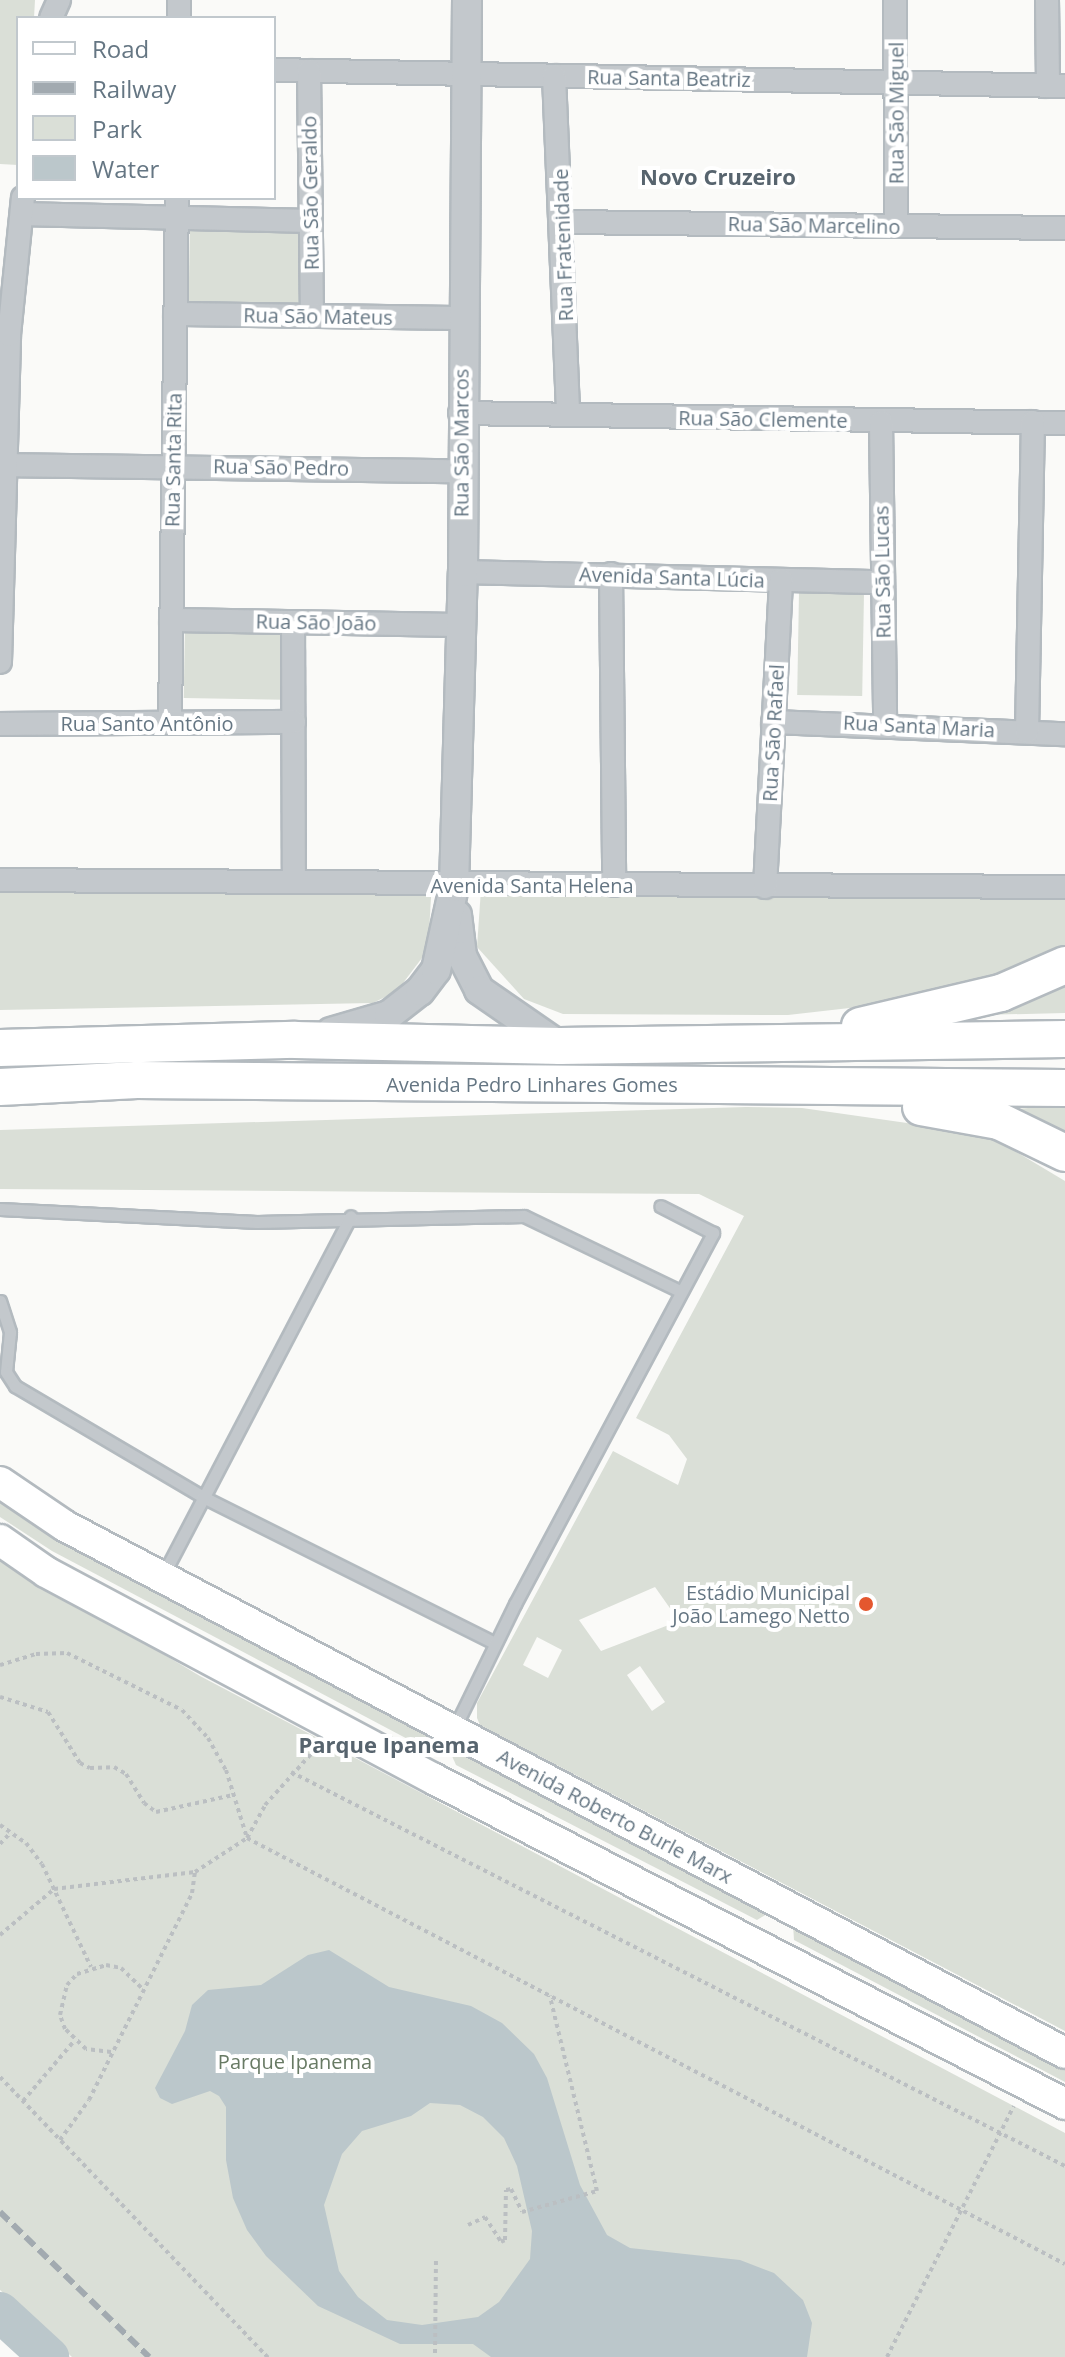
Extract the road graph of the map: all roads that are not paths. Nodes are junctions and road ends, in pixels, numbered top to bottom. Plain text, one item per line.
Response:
1 (467, 0) edge
2 (895, 0) edge
3 (1047, 0) edge
4 (276, 70) edge
5 (309, 71) junction
6 (465, 74) junction
7 (554, 76) junction
8 (895, 83) junction
9 (1056, 86) edge
10 (23, 206) edge
11 (177, 208) edge
12 (311, 221) junction
13 (564, 222) junction
14 (896, 226) junction
15 (1065, 228) edge
16 (175, 314) junction
17 (312, 316) junction
18 (462, 318) junction
19 (4, 334) edge
20 (460, 413) junction
21 (568, 415) junction
22 (881, 422) junction
23 (1033, 422) junction
24 (1065, 423) edge
25 (173, 465) junction
26 (460, 471) junction
27 (4, 472) edge
28 (463, 572) junction
29 (611, 574) junction
30 (781, 580) junction
31 (881, 582) junction
32 (171, 620) junction
33 (293, 622) junction
34 (460, 625) junction
35 (0, 662) edge
36 (294, 722) junction
37 (773, 722) junction
38 (170, 723) junction
39 (885, 723) junction
40 (0, 724) edge
41 (1027, 732) junction
42 (1065, 734) edge
43 (0, 880) edge
44 (294, 880) junction
45 (614, 885) junction
46 (454, 887) junction
47 (765, 887) junction
48 (1065, 887) edge
49 (1065, 965) edge
50 (1065, 1039) edge
51 (295, 1040) junction
52 (796, 1040) junction
53 (560, 1046) junction
54 (0, 1048) edge
55 (721, 1085) junction
56 (0, 1087) edge
57 (1065, 1088) edge
58 (1065, 1153) edge
59 (660, 1206) dead end
60 (0, 1209) edge
61 (351, 1216) junction
62 (680, 1291) junction
63 (0, 1301) edge
64 (0, 1482) edge
65 (205, 1498) junction
66 (0, 1540) edge
67 (162, 1577) junction
68 (495, 1643) junction
69 (453, 1732) junction
70 (434, 1779) junction
71 (786, 1906) junction
72 (771, 1952) junction
73 (1065, 2053) edge
74 (1065, 2104) edge

1 - 6 street, Rua São Marcos
2 - 8 street, Rua São Miguel
3 - 9 street
4 - 5 street, Rua Santa Beatriz
5 - 6 street, Rua Santa Beatriz
5 - 12 street, Rua São Geraldo
6 - 7 street, Rua Santa Beatriz
6 - 18 street, Rua São Marcos
7 - 8 street, Rua Santa Beatriz
7 - 13 street, Rua Fratenidade
8 - 9 street, Rua Santa Beatriz
8 - 14 street, Rua São Miguel
10 - 11 street
10 - 19 street
11 - 12 street
11 - 16 street, Rua Santa Rita
12 - 17 street, Rua São Geraldo
13 - 14 street, Rua São Marcelino
13 - 21 street, Rua Fratenidade
14 - 15 street, Rua São Marcelino
16 - 17 street, Rua São Mateus
16 - 25 street, Rua Santa Rita
17 - 18 street, Rua São Mateus
18 - 20 street, Rua São Marcos
19 - 27 street
20 - 21 street, Rua São Clemente
20 - 26 street, Rua São Marcos
21 - 22 street, Rua São Clemente
22 - 23 street, Rua São Clemente
22 - 31 street, Rua São Lucas
23 - 24 street, Rua São Clemente
23 - 41 street
25 - 26 street, Rua São Pedro
25 - 27 street, Rua São Pedro
25 - 32 street, Rua Santa Rita
26 - 28 street, Rua São Marcos
27 - 35 street
28 - 29 street, Avenida Santa Lúcia
28 - 34 street, Rua São Marcos
29 - 30 street, Avenida Santa Lúcia
29 - 45 street
30 - 31 street, Avenida Santa Lúcia
30 - 37 street, Rua São Rafael
31 - 39 street, Rua São Lucas
32 - 33 street, Rua São João
32 - 38 street, Rua Santa Rita
33 - 34 street, Rua São João
33 - 36 street
34 - 46 street, Rua São Marcos
36 - 38 street, Rua Santo Antônio
36 - 44 street
37 - 39 street, Rua Santa Maria
37 - 47 street, Rua São Rafael
38 - 40 street, Rua Santo Antônio
39 - 41 street, Rua Santa Maria
41 - 42 street, Rua Santa Maria
43 - 44 street, Avenida Santa Helena
44 - 46 street, Avenida Santa Helena
45 - 46 street, Avenida Santa Helena
45 - 47 street, Avenida Santa Helena
46 - 51 street
46 - 53 street
47 - 48 street, Avenida Santa Helena
49 - 52 highway
50 - 52 highway, Avenida Pedro Linhares Gomes
51 - 53 highway, Avenida Pedro Linhares Gomes
51 - 54 highway, Avenida Pedro Linhares Gomes
52 - 53 highway, Avenida Pedro Linhares Gomes
55 - 56 highway, Avenida Pedro Linhares Gomes
55 - 57 highway, Avenida Pedro Linhares Gomes
55 - 58 highway
59 - 62 lane
60 - 61 lane
61 - 62 lane
61 - 65 lane
62 - 68 lane
63 - 65 lane
64 - 67 main road, Avenida Roberto Burle Marx
65 - 67 lane
65 - 68 lane
66 - 70 main road
67 - 69 main road, Avenida Roberto Burle Marx
68 - 69 lane
69 - 70 main road
69 - 71 main road, Avenida Roberto Burle Marx
70 - 72 main road
71 - 72 main road
71 - 73 main road, Avenida Roberto Burle Marx
72 - 74 main road

